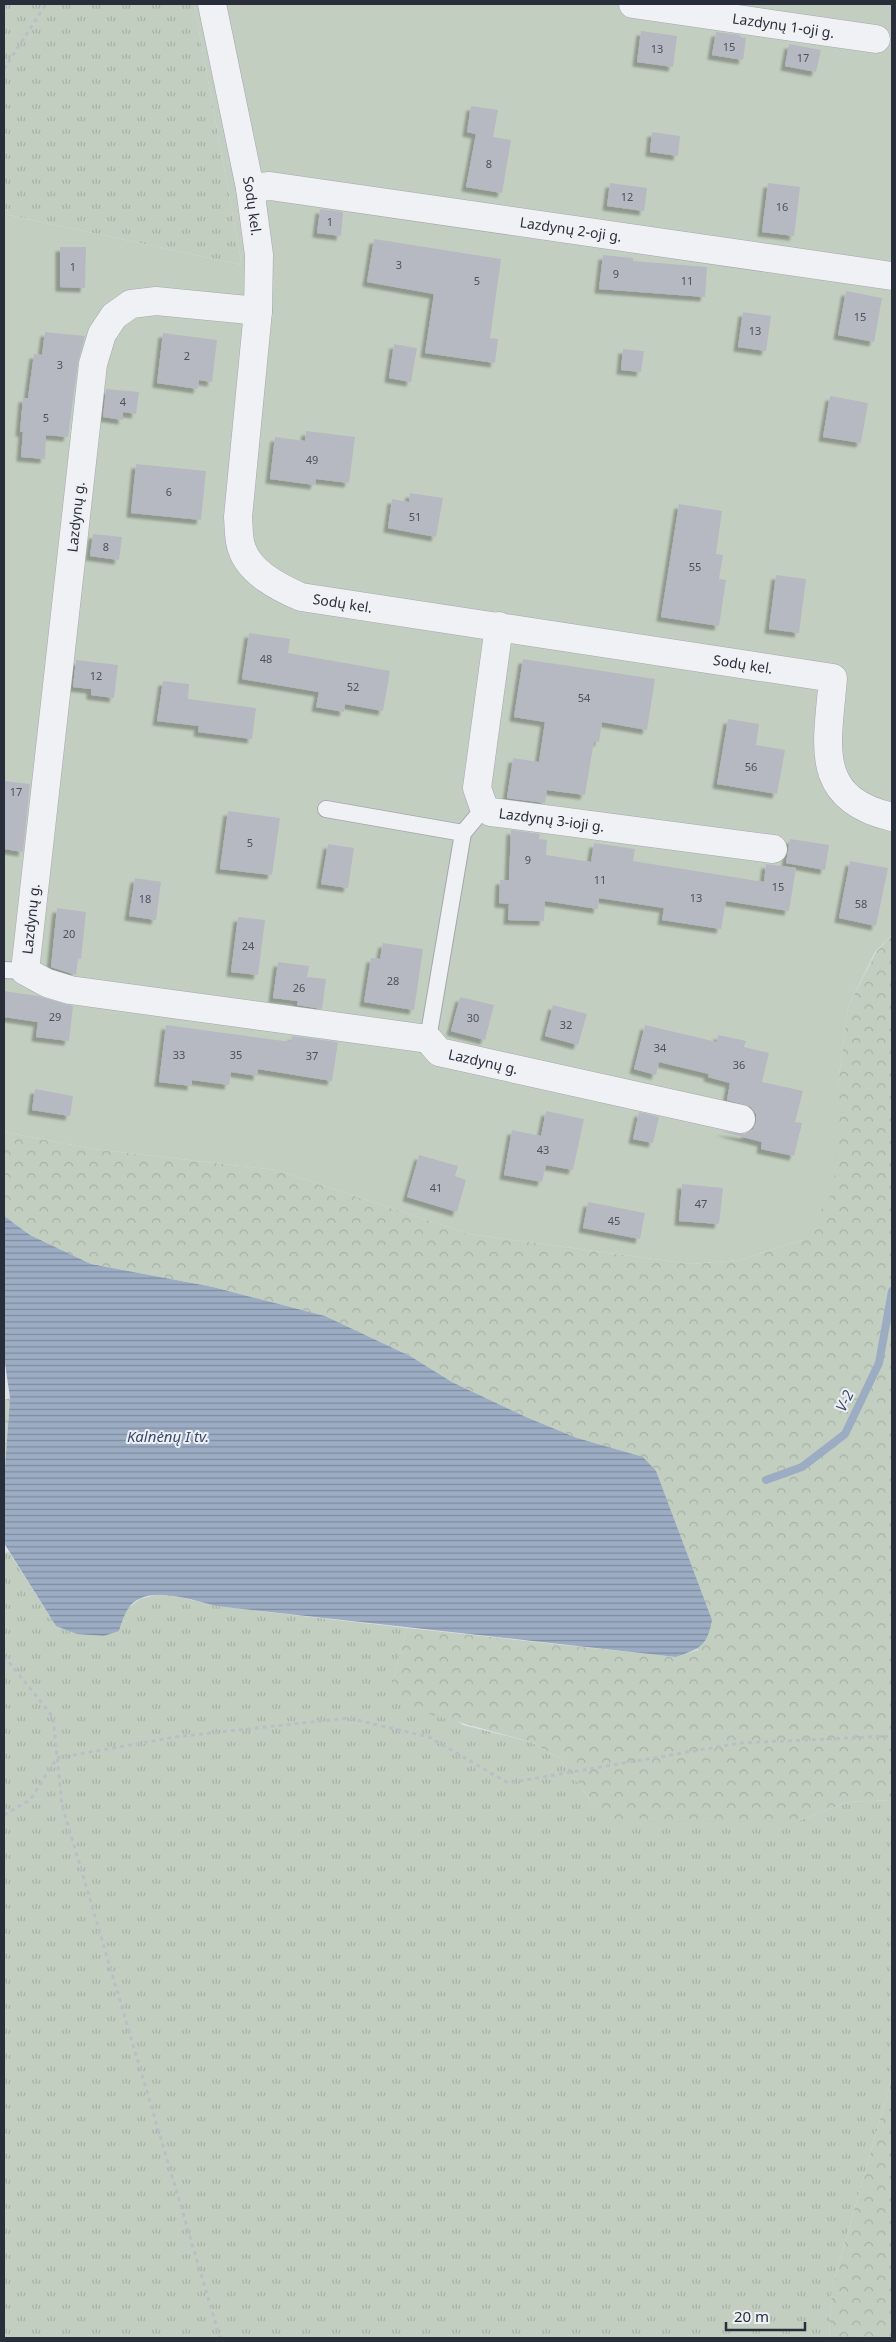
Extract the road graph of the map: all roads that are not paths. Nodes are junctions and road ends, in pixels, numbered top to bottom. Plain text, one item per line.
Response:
1 (212, 4) edge
2 (633, 4) edge
3 (876, 38) dead end
4 (250, 188) junction
5 (892, 276) edge
6 (258, 311) junction
7 (499, 626) junction
8 (484, 808) junction
9 (326, 809) dead end
10 (892, 817) edge
11 (463, 833) junction
12 (774, 849) dead end
13 (14, 970) edge
14 (428, 1039) junction
15 (741, 1119) dead end

1 - 4 street, Sodų kel.
2 - 3 street, Lazdynų 1-oji g.
4 - 5 street, Lazdynų 2-oji g.
4 - 6 street, Sodų kel.
6 - 7 street, Sodų kel.
6 - 13 street, Lazdynų g.
7 - 8 street, Lazdynų 3-ioji g.
7 - 10 street, Sodų kel.
8 - 11 lane
8 - 12 street, Lazdynų 3-ioji g.
9 - 11 lane
11 - 14 lane
13 - 14 street, Lazdynų g.
14 - 15 street, Lazdynų g.

